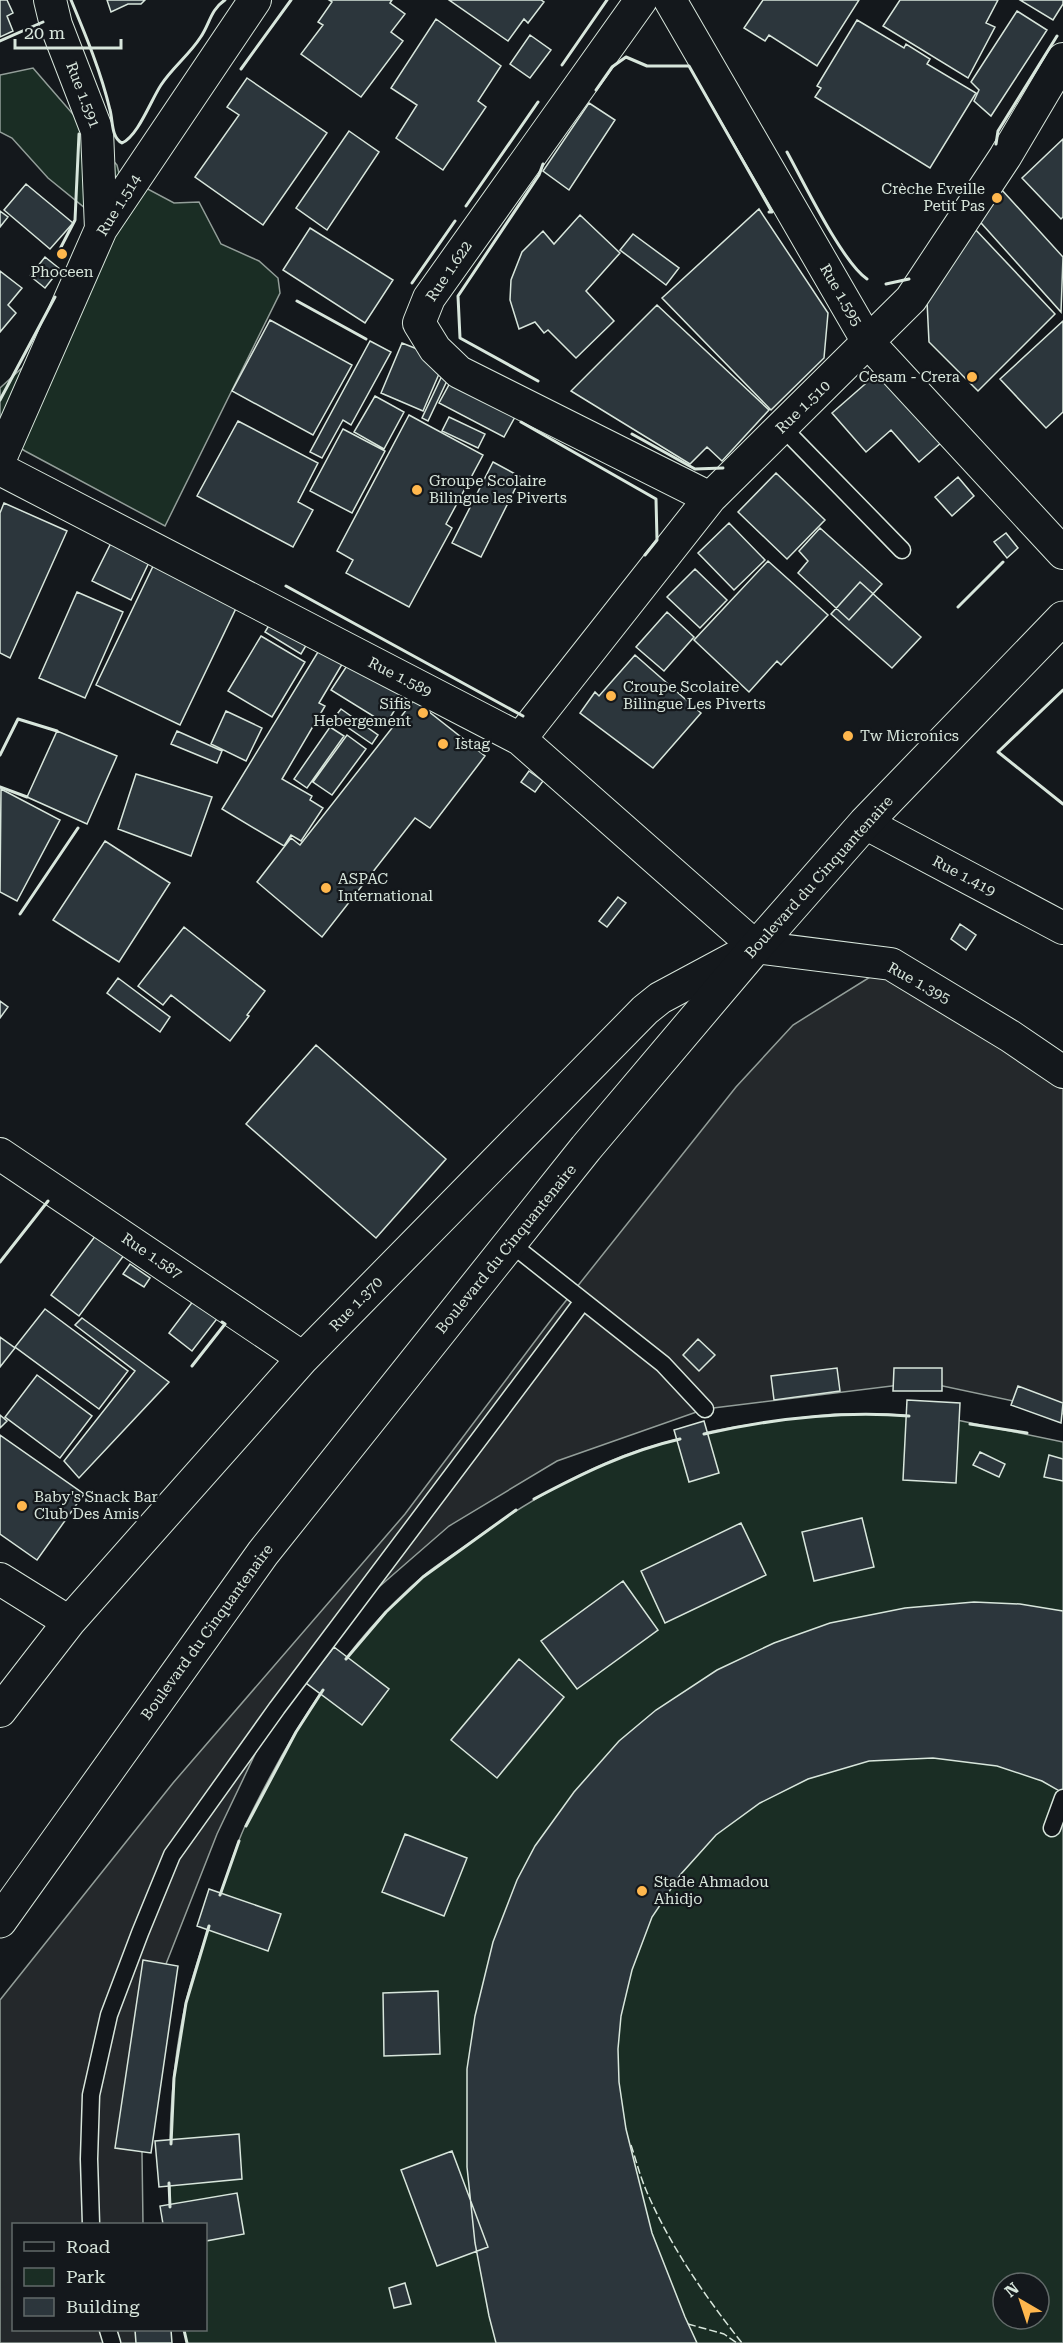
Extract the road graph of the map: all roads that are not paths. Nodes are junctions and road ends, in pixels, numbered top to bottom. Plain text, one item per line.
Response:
1 (51, 0) edge
2 (255, 0) edge
3 (641, 0) edge
4 (670, 0) edge
5 (1063, 59) edge
6 (101, 230) junction
7 (868, 342) junction
8 (782, 427) junction
9 (0, 459) edge
10 (0, 469) edge
11 (710, 498) junction
12 (902, 550) dead end
13 (1063, 554) edge
14 (1063, 618) edge
15 (520, 740) junction
16 (865, 823) junction
17 (1063, 928) edge
18 (756, 947) junction
19 (1063, 1072) edge
20 (0, 1154) edge
21 (510, 1243) junction
22 (583, 1301) junction
23 (303, 1358) junction
24 (705, 1409) dead end
25 (0, 1579) edge
26 (69, 1622) junction
27 (0, 1711) edge
28 (1063, 1798) edge
29 (1052, 1828) dead end
30 (0, 1921) edge
31 (91, 2223) edge

1 - 6 street, Rue 1.591
2 - 6 street, Rue 1.514
3 - 11 street, Rue 1.622
4 - 7 street, Rue 1.595
5 - 7 street, Rue 1.510
6 - 9 street, Rue 1.514
7 - 8 street, Rue 1.510
7 - 13 street, Rue 1.595
8 - 11 street, Rue 1.510
8 - 12 lane
10 - 15 street, Rue 1.589
11 - 15 street, Rue 1.510
14 - 16 main road, Boulevard du Cinquantenaire
15 - 18 street, Rue 1.589
16 - 17 street, Rue 1.419
16 - 18 main road, Boulevard du Cinquantenaire
18 - 19 street, Rue 1.395
18 - 21 main road, Boulevard du Cinquantenaire
18 - 23 street, Rue 1.370
20 - 23 street, Rue 1.587
21 - 22 lane
21 - 30 main road, Boulevard du Cinquantenaire
22 - 24 lane
22 - 31 lane
23 - 26 street, Rue 1.370
25 - 26 street
26 - 27 street, Rue 1.370
28 - 29 lane

